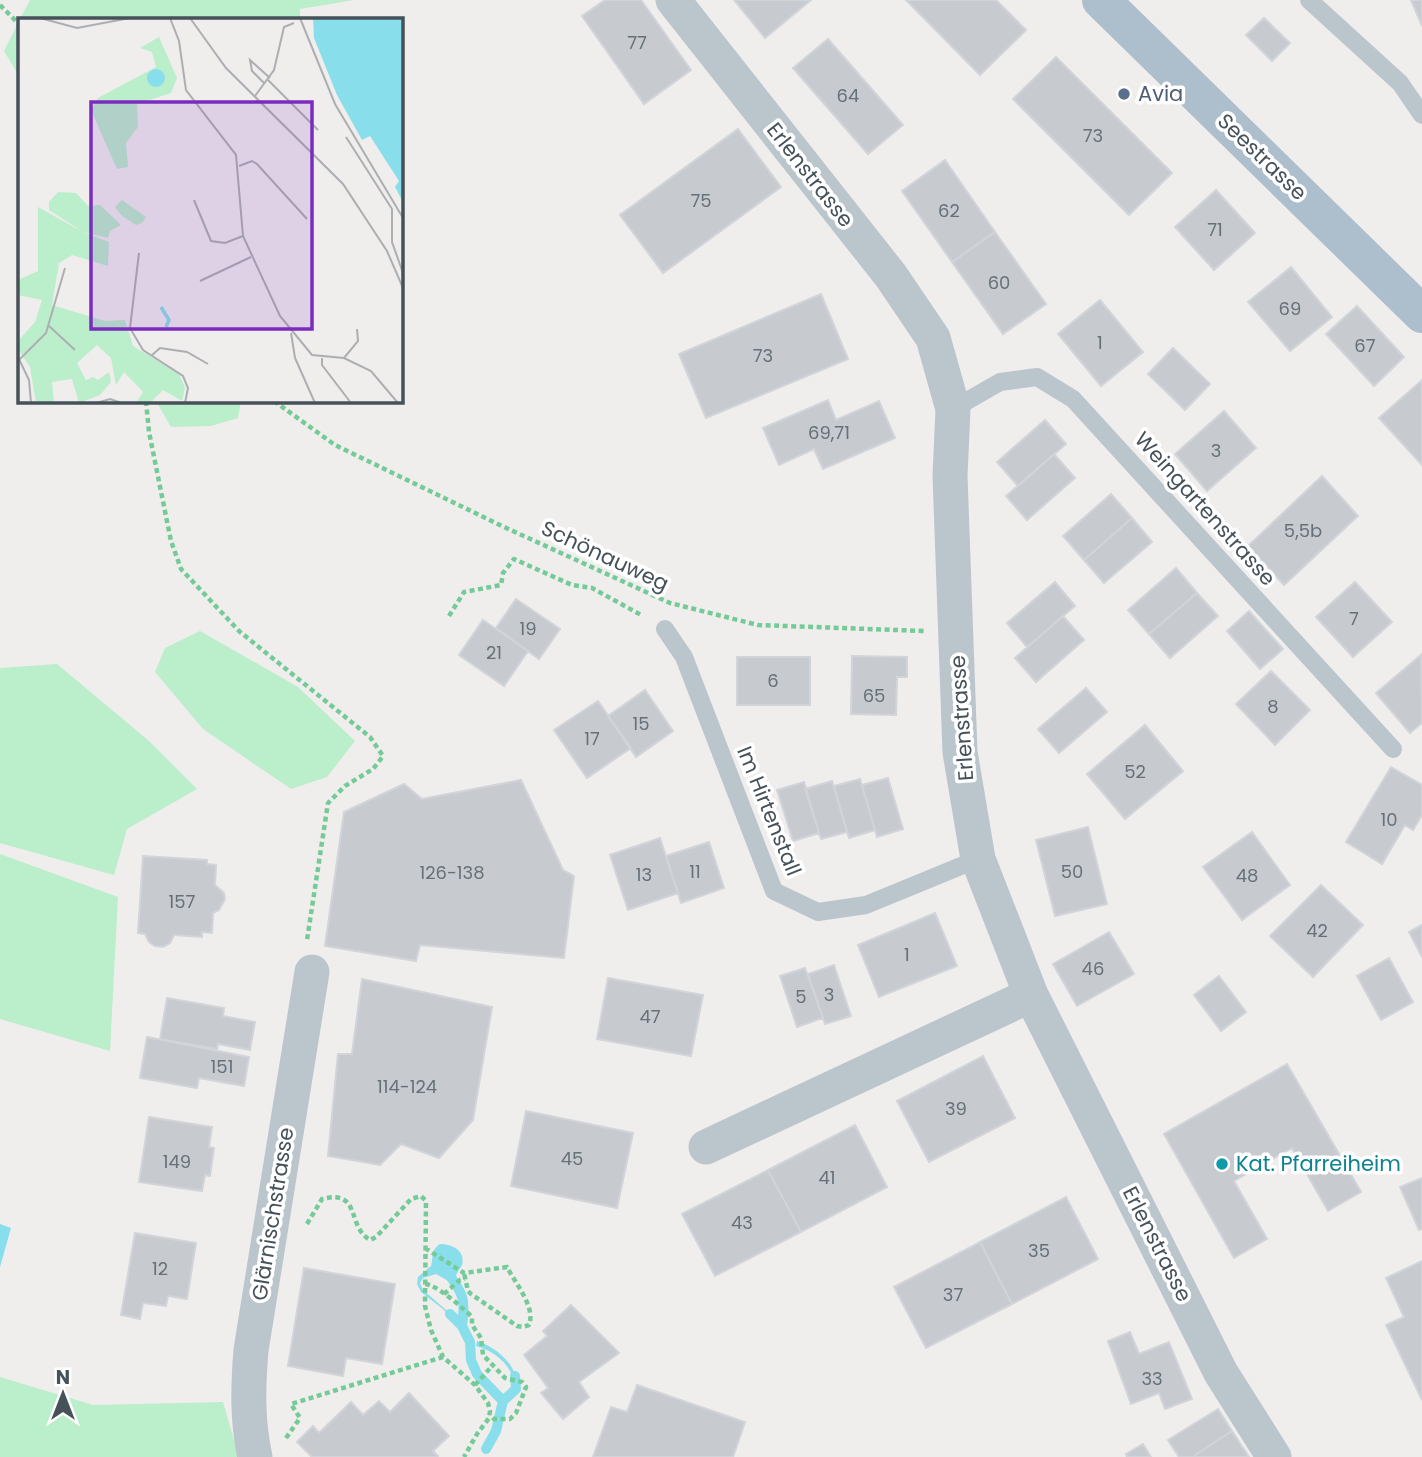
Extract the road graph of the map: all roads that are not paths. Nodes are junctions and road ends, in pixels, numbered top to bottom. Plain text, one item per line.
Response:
1 (673, 0) edge
2 (1101, 0) edge
3 (1309, 0) edge
4 (1422, 116) edge
5 (1422, 314) edge
6 (953, 409) junction
7 (665, 629) road end
8 (1393, 749) dead end
9 (978, 859) junction
10 (309, 957) road end
11 (1031, 995) junction
12 (706, 1147) dead end
13 (255, 1457) edge
14 (1274, 1457) edge

1 - 6 street, Erlenstrasse
2 - 5 main road, Seestrasse
3 - 4 lane
6 - 8 lane, Weingartenstrasse
6 - 9 street, Erlenstrasse
7 - 9 lane, Im Hirtenstall
9 - 11 street, Erlenstrasse
10 - 13 street, Glärnischstrasse
11 - 12 street
11 - 14 street, Erlenstrasse

